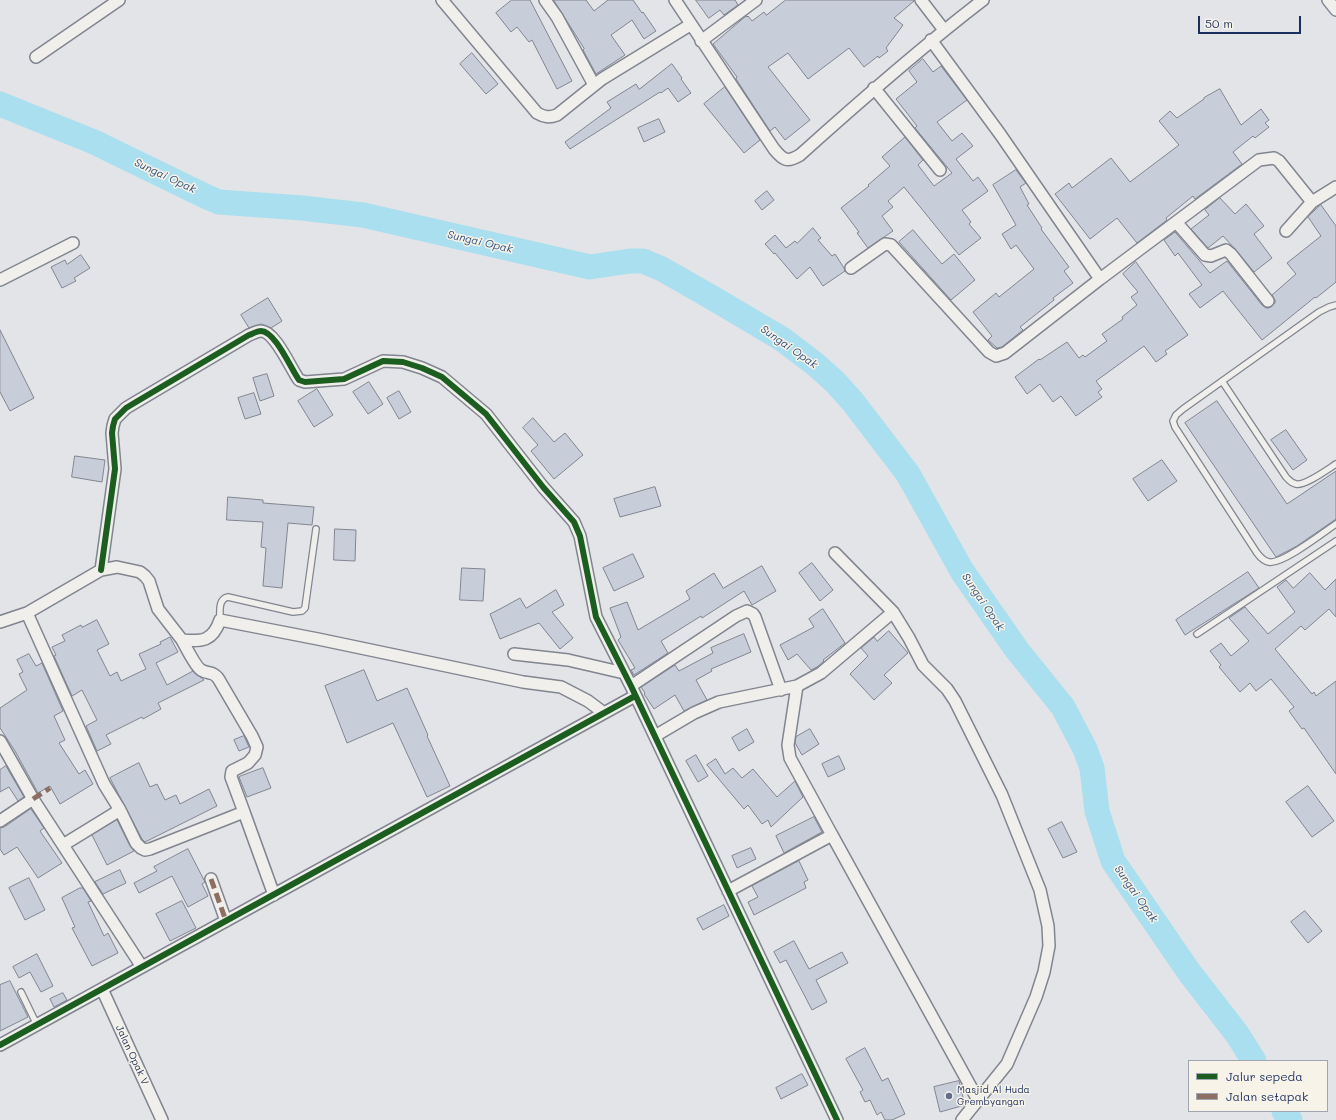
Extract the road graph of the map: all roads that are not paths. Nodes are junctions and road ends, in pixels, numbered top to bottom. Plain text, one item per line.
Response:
1 (119, 0) edge
2 (442, 0) edge
3 (545, 0) edge
4 (675, 0) edge
5 (756, 0) edge
6 (921, 0) edge
7 (983, 0) edge
8 (1328, 0) edge
9 (1336, 10) edge
10 (690, 25) junction
11 (944, 30) junction
12 (931, 40) junction
13 (701, 41) junction
14 (36, 57) dead end
15 (594, 85) junction
16 (874, 88) junction
17 (940, 170) dead end
18 (1336, 187) edge
19 (1312, 202) junction
20 (1176, 222) junction
21 (1286, 231) dead end
22 (73, 243) dead end
23 (851, 268) dead end
24 (1100, 279) junction
25 (0, 280) edge
26 (1268, 301) dead end
27 (1336, 305) edge
28 (1222, 381) junction
29 (1336, 464) edge
30 (1336, 524) edge
31 (316, 529) dead end
32 (1336, 541) edge
33 (835, 553) dead end
34 (101, 570) junction
35 (27, 613) junction
36 (890, 615) junction
37 (220, 620) junction
38 (0, 622) edge
39 (1197, 634) dead end
40 (182, 640) junction
41 (514, 654) dead end
42 (624, 673) junction
43 (797, 686) junction
44 (781, 690) junction
45 (633, 691) junction
46 (604, 713) junction
47 (655, 736) junction
48 (0, 741) edge
49 (34, 799) junction
50 (120, 810) junction
51 (244, 812) junction
52 (0, 821) edge
53 (832, 835) junction
54 (63, 845) junction
55 (211, 879) dead end
56 (728, 891) junction
57 (274, 895) junction
58 (226, 921) junction
59 (142, 967) junction
60 (102, 990) junction
61 (21, 992) dead end
62 (37, 1025) junction
63 (0, 1045) edge
64 (978, 1100) junction
65 (162, 1120) edge
66 (837, 1120) edge
67 (962, 1120) edge

1 - 14 street
2 - 15 street
3 - 15 street
4 - 10 street
5 - 13 street
6 - 11 street
7 - 11 street
8 - 9 street
10 - 13 street
10 - 15 street
11 - 12 street
12 - 16 street
12 - 24 street
13 - 16 street
16 - 17 street
18 - 19 street
19 - 20 street
19 - 21 street
20 - 24 street
20 - 26 street
22 - 25 street
23 - 24 street
27 - 28 lane
28 - 29 lane
28 - 30 lane
31 - 37 lane
32 - 39 lane
33 - 36 street
34 - 35 street
34 - 40 street
34 - 42 street
35 - 38 street
35 - 50 street
36 - 43 street
36 - 64 street
37 - 40 street
37 - 46 street
40 - 51 street
41 - 42 street
42 - 45 street
43 - 44 street
43 - 53 street
44 - 45 street
44 - 47 street
45 - 46 street
45 - 47 street
46 - 57 street
47 - 56 street
48 - 49 street
49 - 52 street
49 - 54 street
50 - 51 street
50 - 54 street
51 - 57 street
53 - 56 street
53 - 64 street
54 - 59 street
55 - 58 street
56 - 66 street
57 - 58 street
58 - 59 street
59 - 60 street
60 - 62 street
60 - 65 street, Jalan Opak V
61 - 62 lane
62 - 63 street
64 - 67 street

